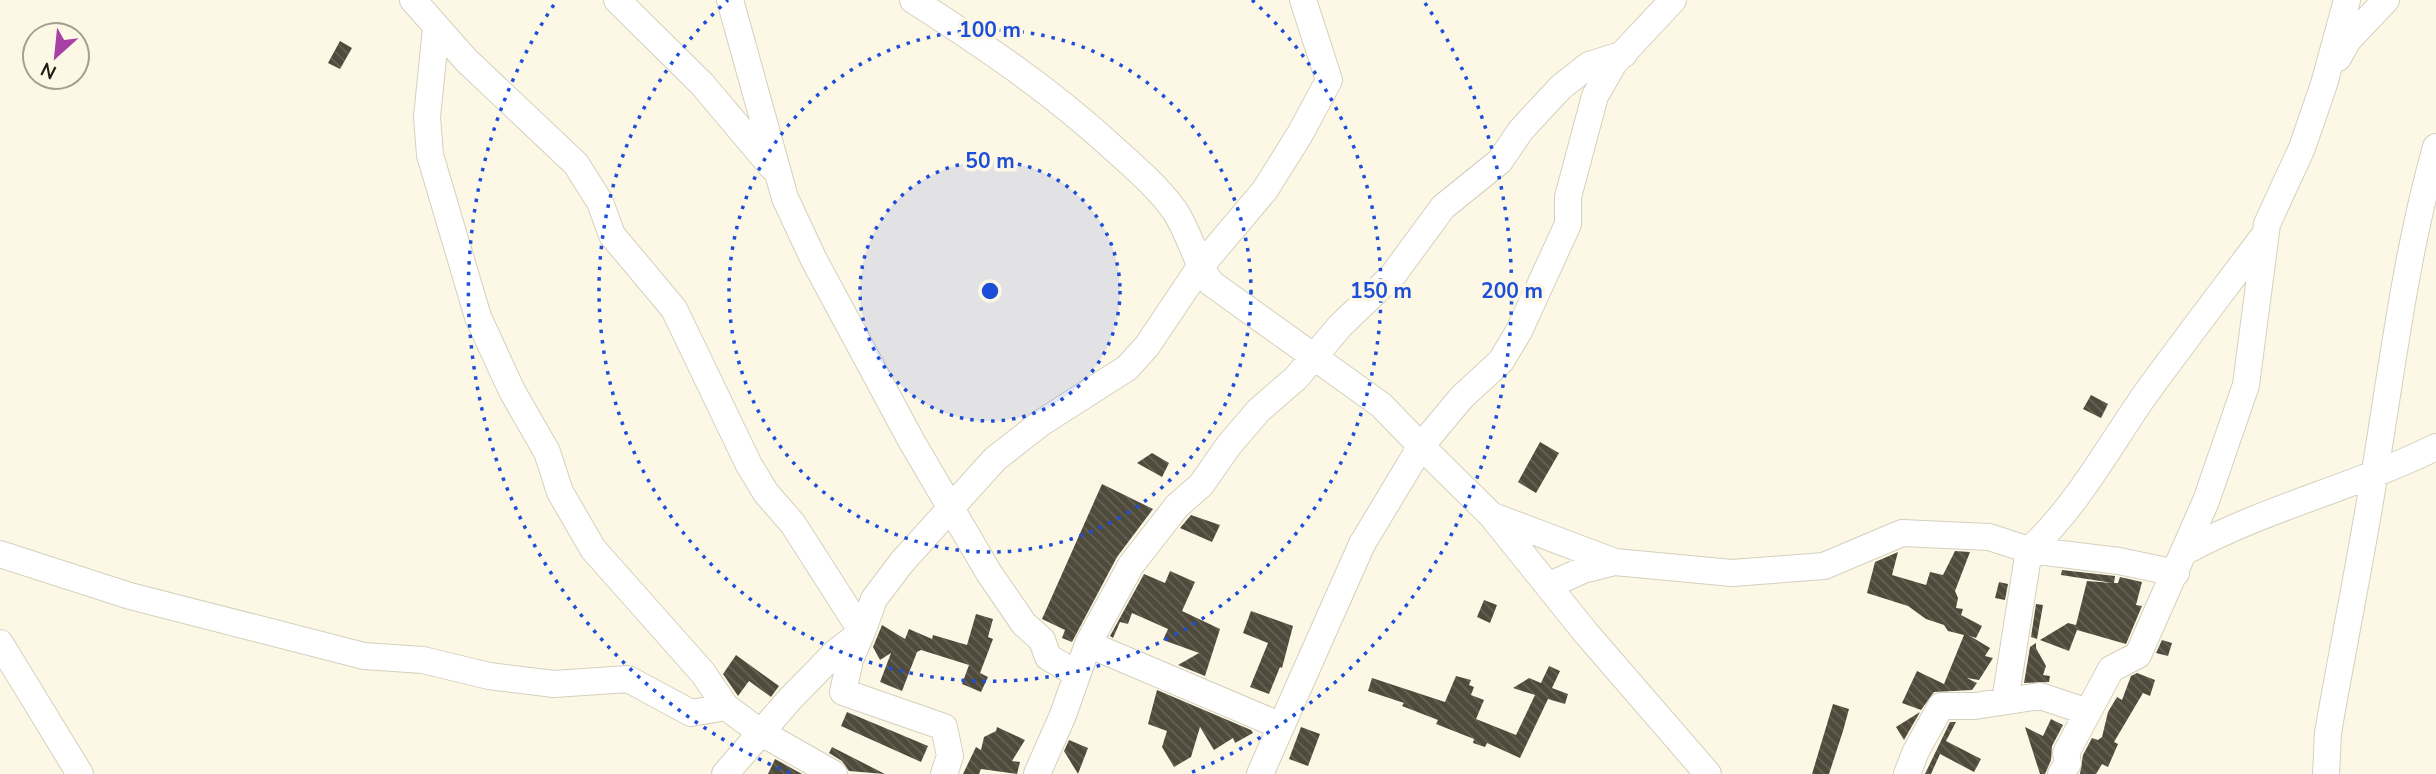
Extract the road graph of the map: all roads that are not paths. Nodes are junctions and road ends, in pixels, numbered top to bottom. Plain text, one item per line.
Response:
1 (413, 0) edge
2 (617, 0) edge
3 (730, 0) edge
4 (913, 0) edge
5 (1303, 0) edge
6 (1673, 0) edge
7 (2347, 0) edge
8 (2386, 0) edge
9 (436, 27) junction
10 (1624, 54) junction
11 (2324, 84) junction
12 (2436, 146) edge
13 (777, 173) junction
14 (2264, 235) junction
15 (1200, 267) junction
16 (1313, 358) junction
17 (1421, 446) junction
18 (2436, 447) edge
19 (2375, 473) junction
20 (950, 509) junction
21 (1492, 515) junction
22 (2029, 550) junction
23 (0, 554) edge
24 (1615, 562) junction
25 (2181, 562) junction
26 (1548, 586) junction
27 (862, 632) junction
28 (0, 643) edge
29 (1088, 644) junction
30 (1075, 673) junction
31 (843, 692) junction
32 (790, 699) junction
33 (2004, 701) junction
34 (726, 707) junction
35 (2088, 712) junction
36 (1279, 725) junction
37 (760, 732) junction
38 (80, 774) edge
39 (725, 774) edge
40 (834, 774) edge
41 (944, 774) edge
42 (1037, 774) edge
43 (1260, 774) edge
44 (1708, 774) edge
45 (1907, 774) edge
46 (2061, 774) edge
47 (2326, 774) edge

1 - 9 street
2 - 13 street
3 - 13 street
4 - 15 street
5 - 15 street
6 - 10 street
7 - 11 street
8 - 11 street
9 - 27 street
9 - 34 street
10 - 16 street
10 - 17 street
11 - 14 street
12 - 19 street
13 - 20 street
14 - 22 street
14 - 25 street
15 - 16 street
15 - 20 street
16 - 17 street
16 - 29 street
17 - 21 street
17 - 36 street
18 - 19 street
19 - 25 street
19 - 47 street
20 - 27 street
20 - 30 street
21 - 24 street
21 - 26 street
22 - 24 street
22 - 25 street
22 - 33 street
23 - 34 street
24 - 26 street
25 - 35 street
26 - 44 street
27 - 31 street
27 - 32 street
28 - 38 street
29 - 30 street
29 - 36 street
30 - 42 street
31 - 32 street
31 - 41 street
32 - 37 street
33 - 35 street
33 - 45 street
34 - 37 street
35 - 46 street
36 - 43 street
37 - 39 street
37 - 40 street

